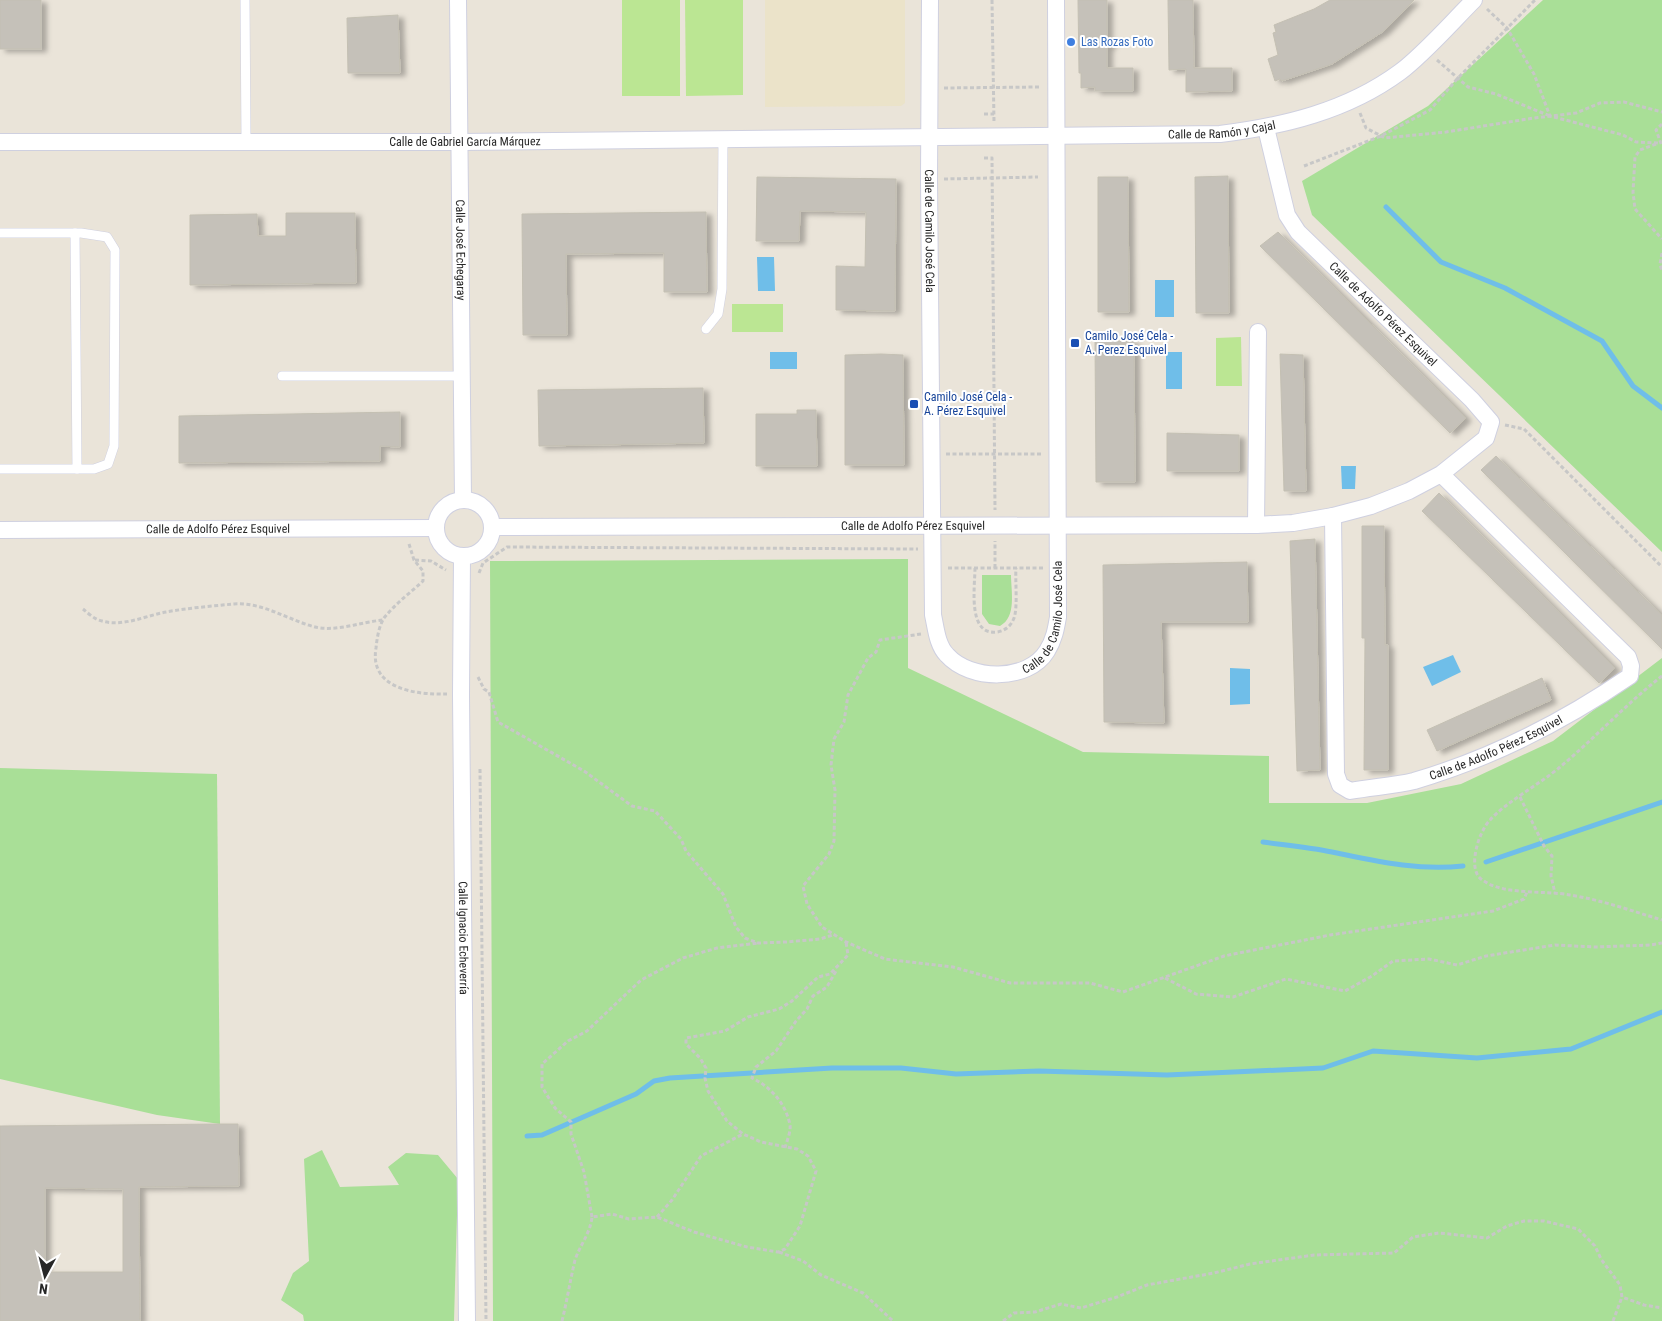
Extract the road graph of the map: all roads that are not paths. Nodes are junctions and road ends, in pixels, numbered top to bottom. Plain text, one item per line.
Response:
1 (246, 0) edge
2 (458, 0) edge
3 (930, 0) edge
4 (1056, 0) edge
5 (1478, 3) edge
6 (1266, 128) junction
7 (1058, 135) junction
8 (930, 136) junction
9 (723, 138) junction
10 (0, 142) edge
11 (246, 142) junction
12 (460, 142) junction
13 (0, 233) edge
14 (75, 233) junction
15 (706, 329) dead end
16 (1258, 332) dead end
17 (282, 376) dead end
18 (460, 376) junction
19 (0, 469) edge
20 (77, 469) junction
21 (1441, 474) junction
22 (463, 500) junction
23 (1334, 516) junction
24 (1058, 524) junction
25 (932, 525) junction
26 (1256, 525) junction
27 (492, 527) junction
28 (436, 528) junction
29 (0, 530) edge
30 (462, 556) junction
31 (467, 1321) edge

1 - 11 lane
2 - 12 street, Calle José Echegaray
3 - 8 street, Calle de Camilo José Cela
4 - 7 street, Calle de Camilo José Cela
5 - 6 street, Calle de Ramón y Cajal
6 - 7 street, Calle de Ramón y Cajal
6 - 21 street, Calle de Adolfo Pérez Esquivel
7 - 8 street, Calle de Ramón y Cajal
7 - 24 street, Calle de Camilo José Cela
8 - 9 street, Calle de Gabriel García Márquez
8 - 25 street, Calle de Camilo José Cela
9 - 12 street, Calle de Gabriel García Márquez
9 - 15 lane
10 - 11 street, Calle de Gabriel García Márquez
11 - 12 street, Calle de Gabriel García Márquez
12 - 18 street, Calle José Echegaray
13 - 14 lane
14 - 20 lane
14 - 20 lane
16 - 26 street
17 - 18 lane
18 - 22 street, Calle José Echegaray
19 - 20 lane
21 - 23 street, Calle de Adolfo Pérez Esquivel
21 - 23 street, Calle de Adolfo Pérez Esquivel
22 - 27 street
22 - 28 street
23 - 26 street, Calle de Adolfo Pérez Esquivel
24 - 25 street, Calle de Adolfo Pérez Esquivel
24 - 25 street, Calle de Camilo José Cela
24 - 26 street, Calle de Adolfo Pérez Esquivel
25 - 27 street, Calle de Adolfo Pérez Esquivel
27 - 30 street
28 - 29 street, Calle de Adolfo Pérez Esquivel
28 - 30 street
30 - 31 street, Calle Ignacio Echeverría

